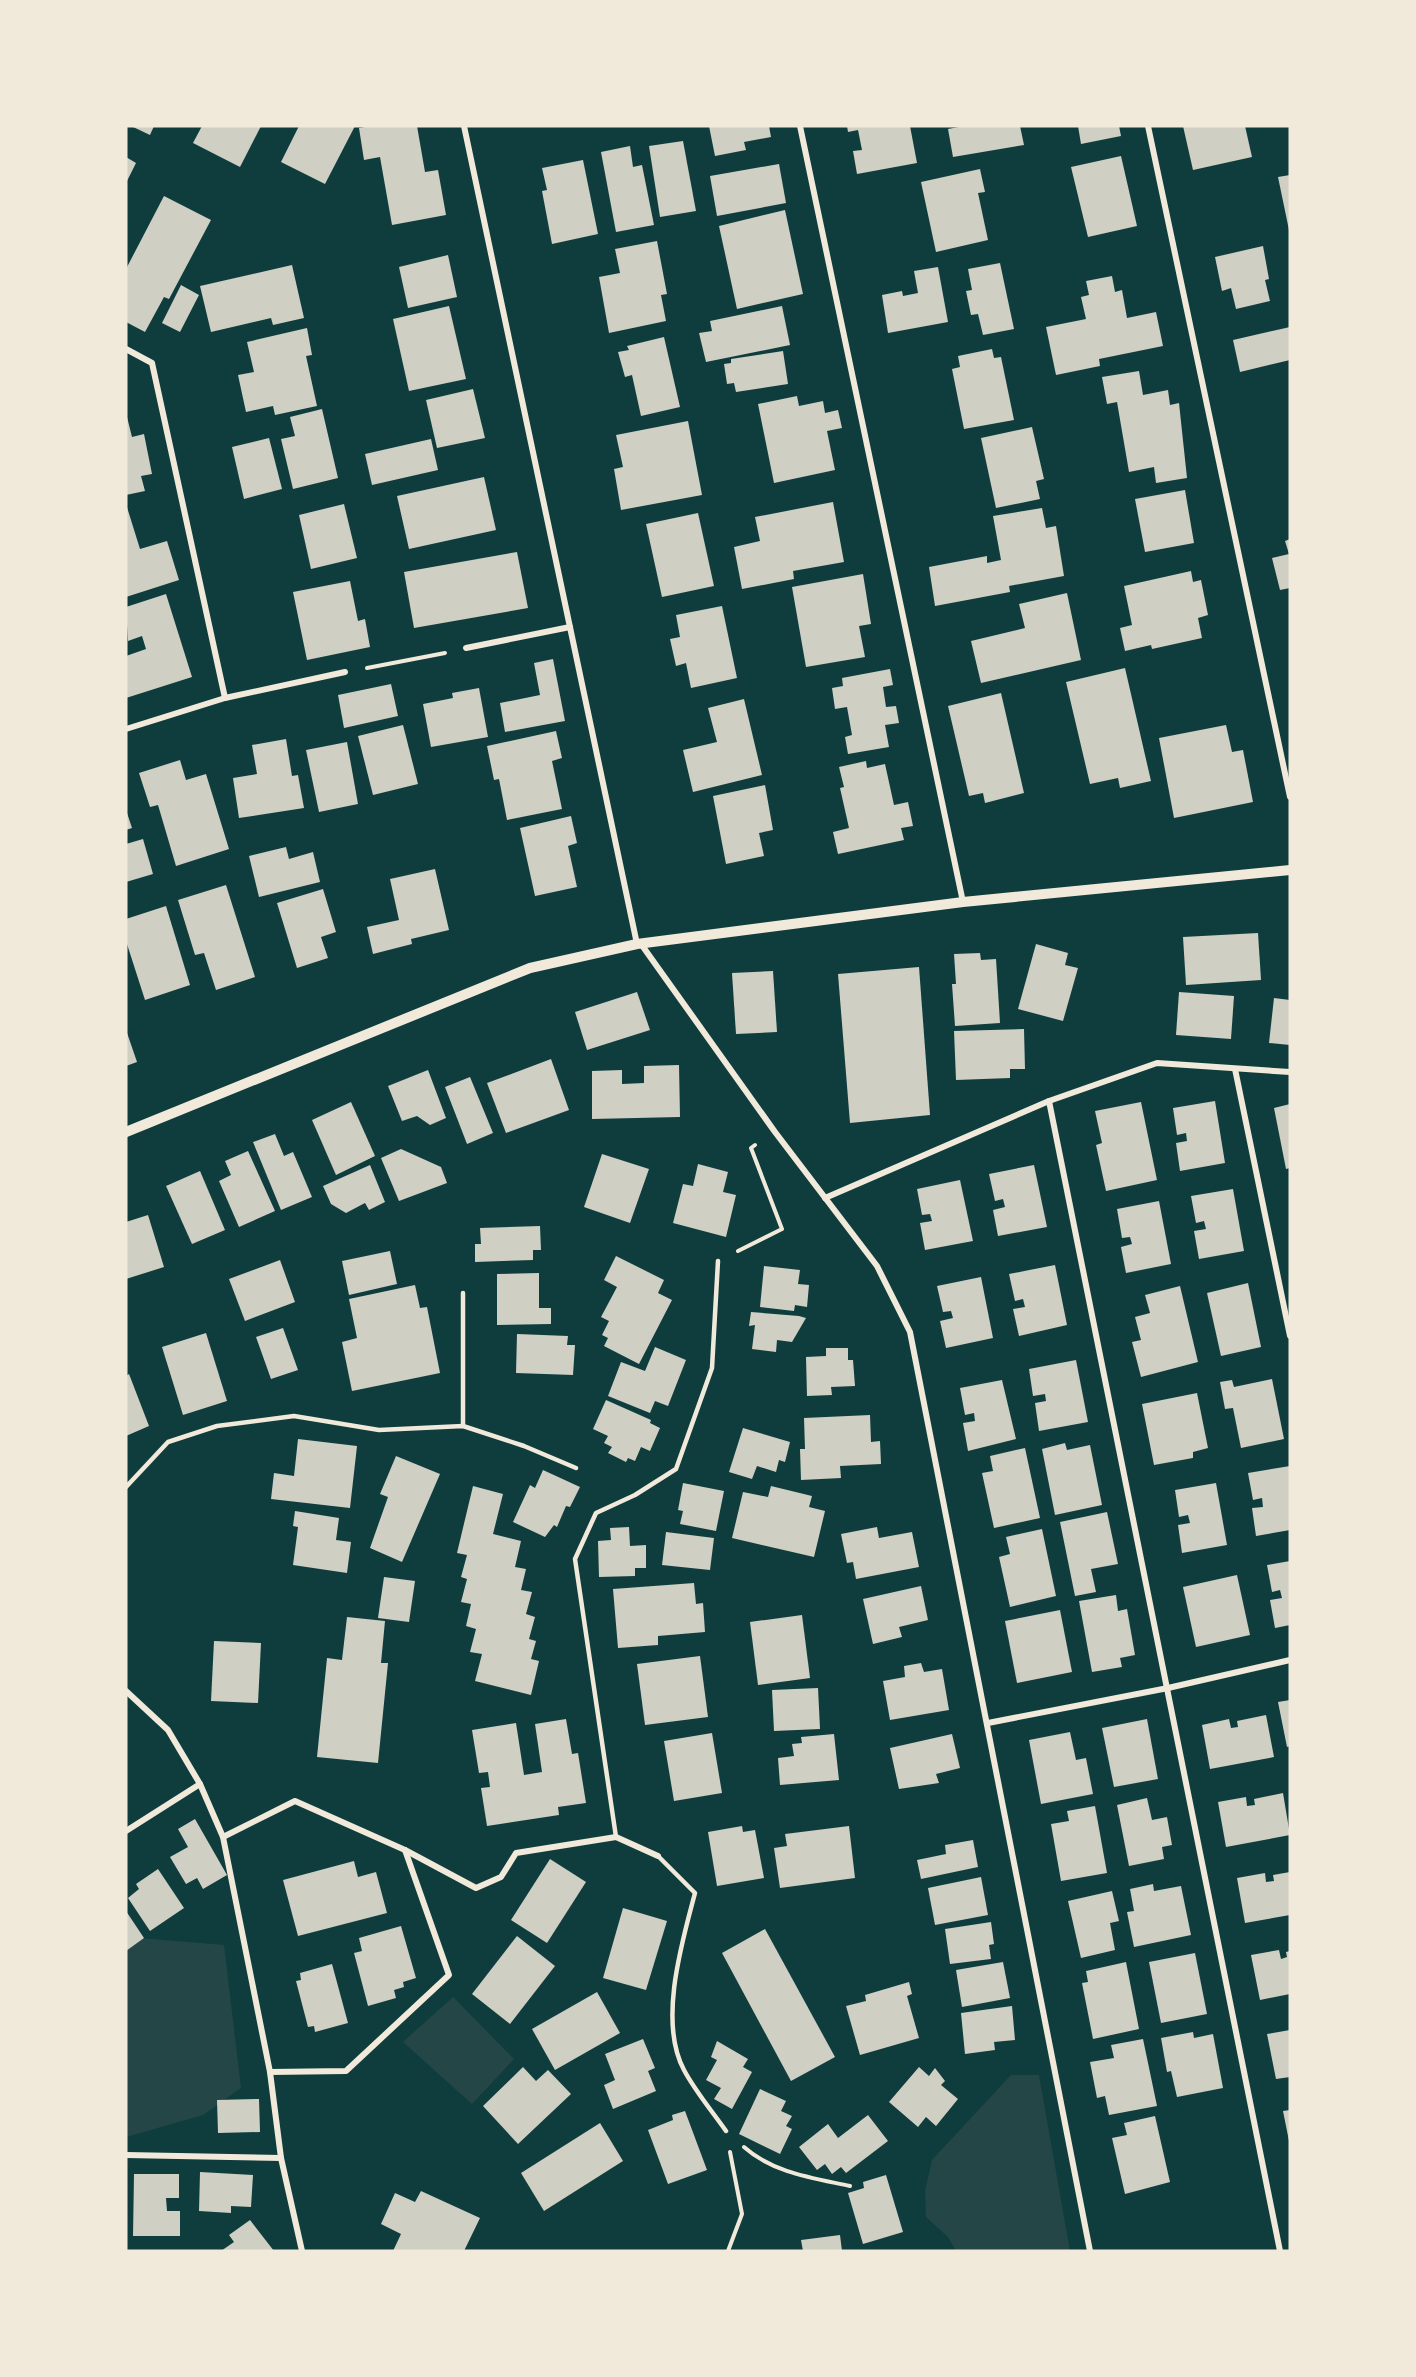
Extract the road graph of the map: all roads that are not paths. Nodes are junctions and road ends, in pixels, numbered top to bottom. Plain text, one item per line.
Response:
1 (464, 126) edge
2 (800, 126) edge
3 (1148, 126) edge
4 (126, 349) edge
5 (570, 627) junction
6 (466, 648) road end
7 (345, 672) road end
8 (225, 698) junction
9 (126, 729) edge
10 (1290, 797) edge
11 (1290, 870) edge
12 (963, 902) junction
13 (639, 944) junction
14 (1235, 1069) junction
15 (1290, 1071) edge
16 (1049, 1101) junction
17 (126, 1132) edge
18 (825, 1198) junction
19 (718, 1261) road end
20 (463, 1293) dead end
21 (1290, 1336) edge
22 (463, 1426) junction
23 (576, 1468) dead end
24 (126, 1487) edge
25 (1290, 1660) edge
26 (1168, 1688) junction
27 (126, 1691) edge
28 (988, 1723) junction
29 (200, 1784) junction
30 (126, 1831) edge
31 (223, 1837) junction
32 (616, 1837) junction
33 (405, 1850) junction
34 (658, 1856) joint
35 (270, 2072) junction
36 (726, 2131) road end
37 (126, 2155) edge
38 (281, 2158) junction
39 (302, 2251) edge
40 (1090, 2251) edge
41 (1280, 2251) edge

1 - 5 street
2 - 12 street
3 - 10 street
4 - 8 street
5 - 6 street
5 - 13 street
7 - 8 street
8 - 9 street
11 - 12 street
12 - 13 street
13 - 17 street
13 - 18 street
14 - 15 street
14 - 16 street
14 - 21 street
16 - 18 street
16 - 26 street
18 - 28 street
19 - 32 lane
20 - 22 lane
22 - 23 lane
22 - 24 lane
25 - 26 street
26 - 28 street
26 - 41 street
27 - 29 street
28 - 40 street
29 - 30 street
29 - 31 street
31 - 33 street
31 - 35 street
32 - 33 street
32 - 34 street
33 - 35 street
34 - 36 lane
35 - 38 street
37 - 38 street
38 - 39 street

